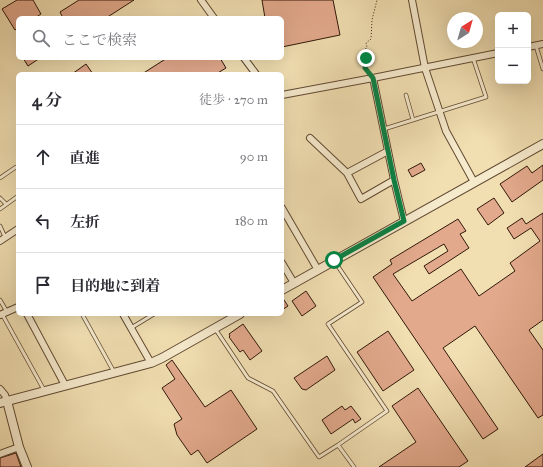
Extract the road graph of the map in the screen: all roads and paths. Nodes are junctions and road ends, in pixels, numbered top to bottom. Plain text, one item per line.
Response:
1 (201, 0) edge
2 (377, 0) edge
3 (412, 0) edge
4 (213, 16) edge
5 (543, 44) edge
6 (536, 46) junction
7 (531, 47) edge
8 (495, 54) edge
9 (473, 58) junction
10 (246, 60) edge
11 (425, 68) junction
12 (543, 69) edge
13 (254, 72) edge
14 (373, 78) junction
15 (284, 95) edge
16 (406, 95) dead end
17 (440, 112) junction
18 (413, 120) junction
19 (383, 129) junction
20 (310, 138) dead end
21 (543, 144) edge
22 (388, 151) junction
23 (16, 167) dead end
24 (347, 173) junction
25 (0, 178) edge
26 (394, 180) junction
27 (474, 182) junction
28 (16, 197) edge
29 (0, 198) edge
30 (6, 204) junction
31 (0, 209) edge
32 (284, 211) edge
33 (404, 221) junction
34 (0, 226) edge
35 (16, 230) edge
36 (6, 237) junction
37 (0, 241) edge
38 (334, 260) junction
39 (284, 266) edge
40 (318, 270) junction
41 (294, 283) junction
42 (284, 289) edge
43 (0, 300) edge
44 (16, 308) edge
45 (3, 314) edge
46 (28, 316) edge
47 (83, 316) edge
48 (124, 316) edge
49 (151, 316) edge
50 (237, 316) edge
51 (131, 328) junction
52 (215, 329) junction
53 (152, 363) junction
54 (114, 372) junction
55 (65, 385) junction
56 (0, 389) edge
57 (44, 391) junction
58 (4, 402) edge
59 (338, 445) junction
60 (19, 447) junction
61 (0, 454) edge
62 (27, 467) edge
63 (354, 467) edge

1 - 4 street
2 - 14 path
3 - 11 street
5 - 6 street
6 - 7 street
6 - 12 lane
8 - 9 street
9 - 11 street
9 - 17 lane
10 - 13 street
11 - 14 street
11 - 17 street
14 - 15 street
14 - 19 street
16 - 18 lane
17 - 18 lane
17 - 27 street
18 - 19 lane
19 - 22 street
20 - 24 street
21 - 27 street
22 - 24 street
22 - 26 street
23 - 25 lane
24 - 26 street
26 - 33 street
27 - 33 street
28 - 30 lane
29 - 30 lane
30 - 31 lane
32 - 40 street
33 - 38 street
34 - 36 lane
35 - 36 street
36 - 37 street
38 - 40 street
38 - 59 lane
39 - 41 street
40 - 41 street
41 - 42 street
43 - 45 lane
44 - 45 street
45 - 57 lane
46 - 55 street
47 - 54 lane
48 - 51 street
49 - 51 lane
50 - 52 street
51 - 53 street
52 - 53 street
52 - 59 lane
53 - 54 street
54 - 55 street
55 - 57 street
56 - 58 street
57 - 58 street
58 - 60 street
59 - 63 lane
60 - 61 street
60 - 62 street

